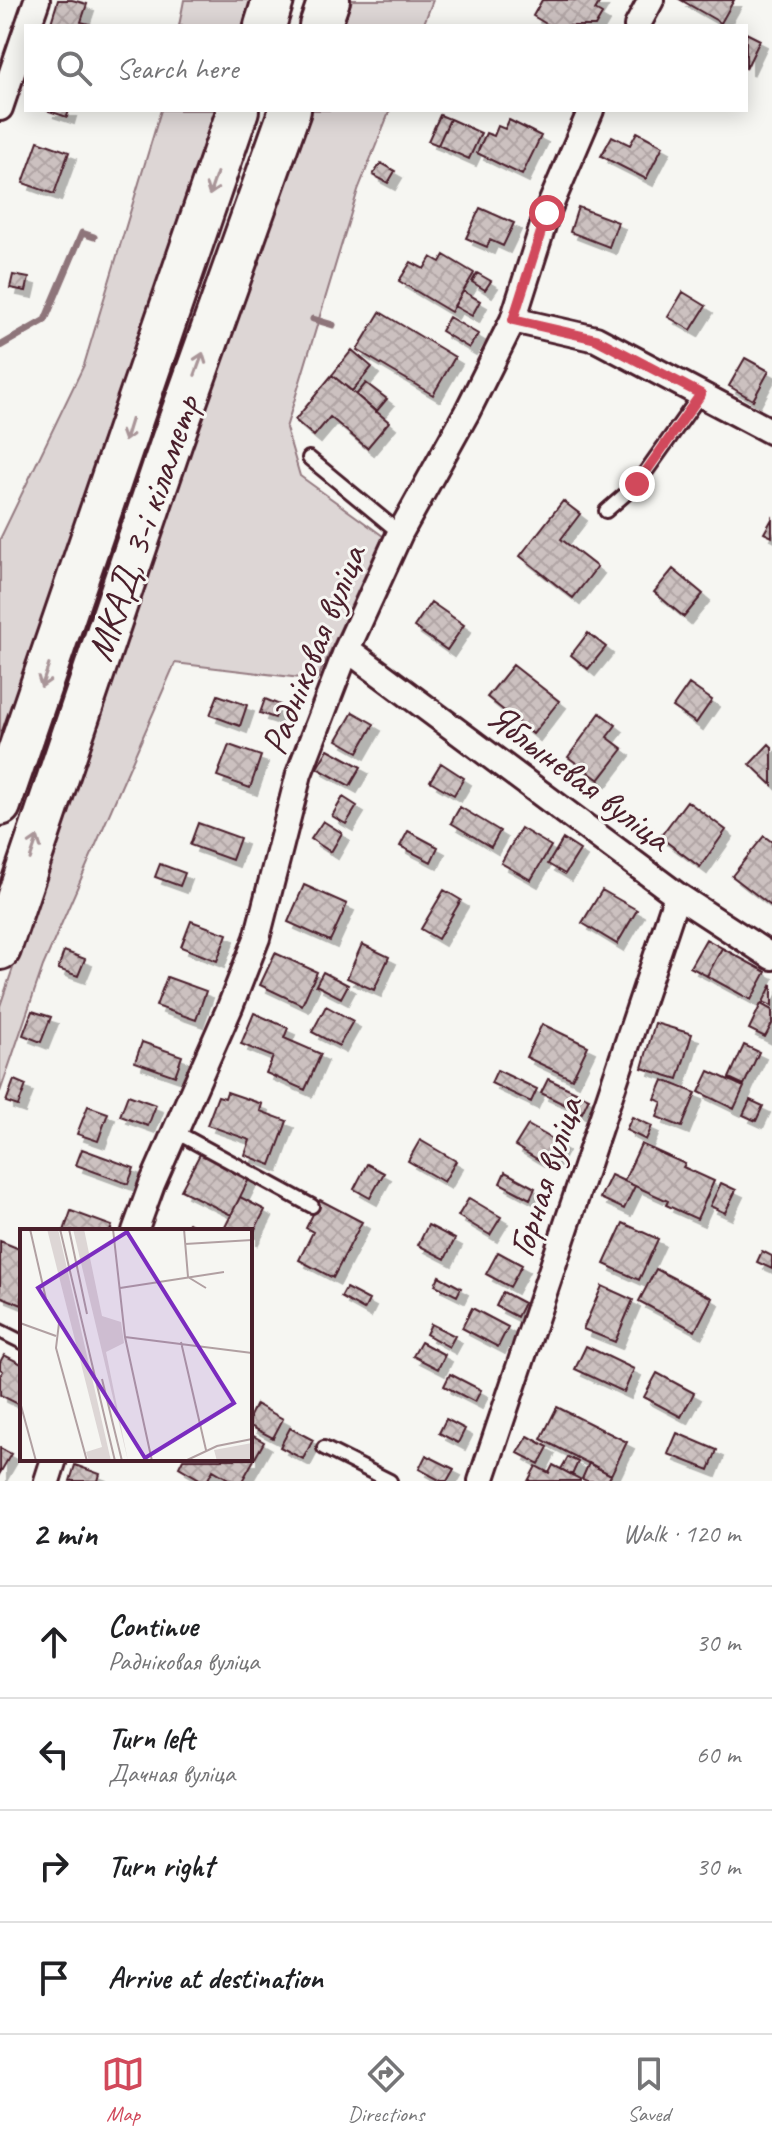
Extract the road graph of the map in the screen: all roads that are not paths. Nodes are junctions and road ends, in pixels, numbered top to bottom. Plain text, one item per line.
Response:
1 (37, 0) edge
2 (273, 0) edge
3 (329, 0) edge
4 (651, 0) edge
5 (28, 24) edge
6 (266, 24) edge
7 (321, 24) edge
8 (638, 24) edge
9 (24, 37) edge
10 (0, 108) edge
11 (237, 112) edge
12 (289, 112) edge
13 (590, 112) edge
14 (513, 320) junction
15 (701, 394) junction
16 (772, 432) edge
17 (309, 458) dead end
18 (606, 511) dead end
19 (400, 533) junction
20 (347, 649) junction
21 (0, 805) edge
22 (677, 895) junction
23 (0, 949) edge
24 (772, 957) edge
25 (174, 1131) junction
26 (312, 1206) dead end
27 (136, 1229) edge
28 (0, 1331) edge
29 (20, 1341) edge
30 (324, 1448) dead end
31 (53, 1461) edge
32 (47, 1481) edge
33 (390, 1481) edge
34 (481, 1481) edge

1 - 5 street
2 - 6 highway
3 - 7 highway
4 - 8 street
9 - 10 street
11 -> 21 highway, МКАД, 3-і кіламетр
23 -> 12 highway, МКАД, 3-і кіламетр
13 - 14 street, Радніковая вуліца
14 - 15 street
14 - 19 street, Радніковая вуліца
15 - 16 street
15 - 18 lane
17 - 19 lane
19 - 20 street, Радніковая вуліца
20 - 22 street, Яблыневая вуліца
20 - 25 street, Радніковая вуліца
22 - 24 street, Яблыневая вуліца
22 - 34 street, Горная вуліца
25 - 26 lane
25 - 27 street, Радніковая вуліца
28 - 29 lane
30 - 33 lane
31 - 32 street

